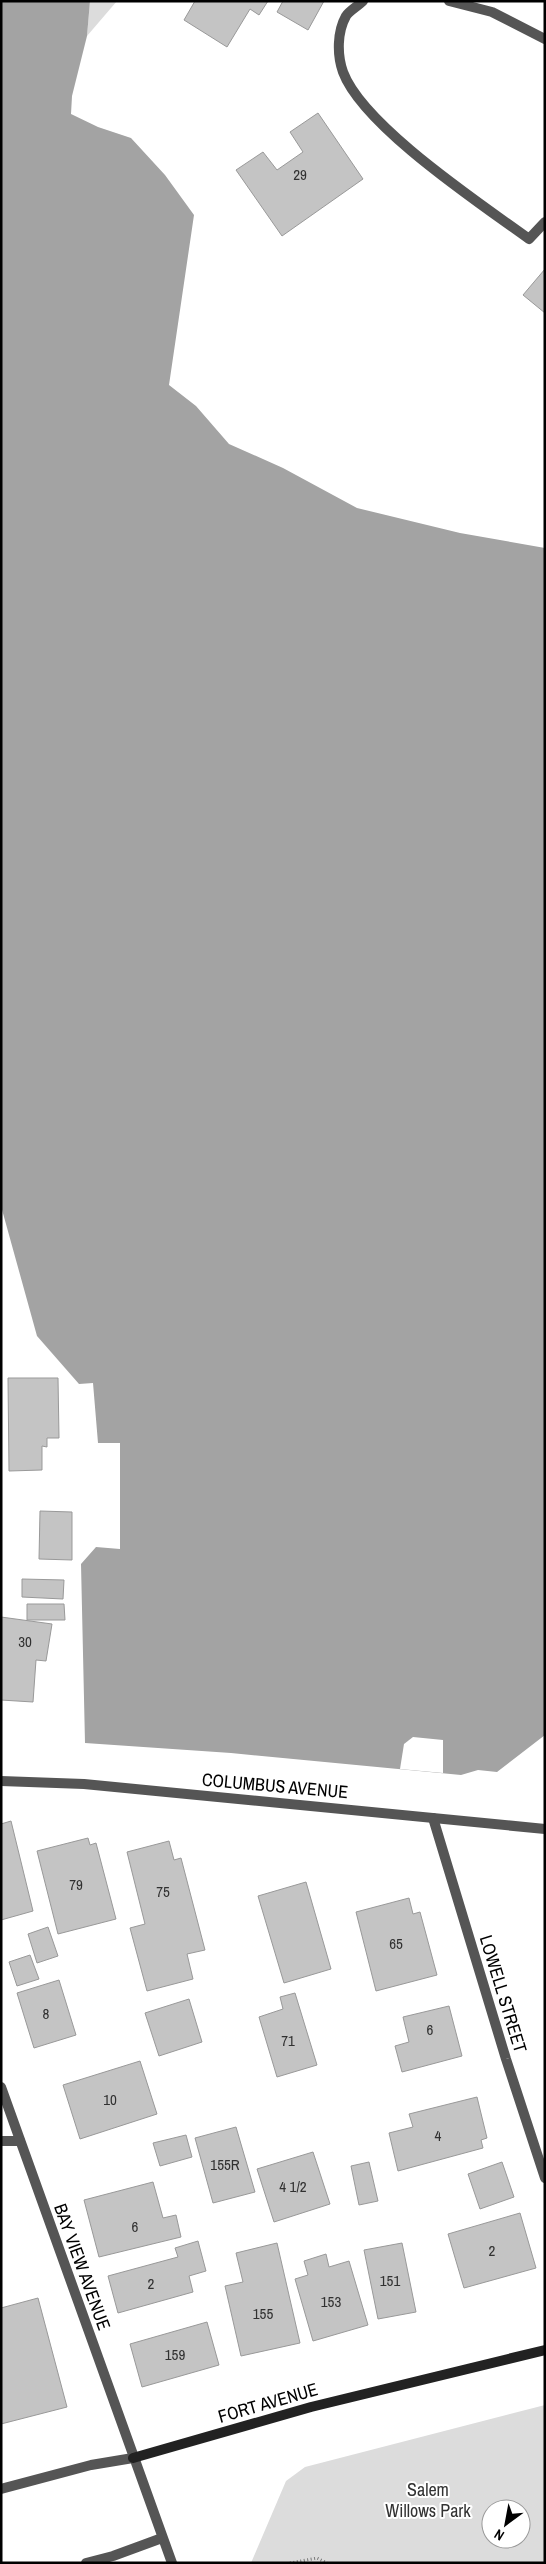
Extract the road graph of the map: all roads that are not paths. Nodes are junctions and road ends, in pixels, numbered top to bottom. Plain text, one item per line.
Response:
1 (363, 1) edge
2 (449, 1) edge
3 (545, 39) edge
4 (545, 222) edge
5 (1, 1781) edge
6 (433, 1818) junction
7 (545, 1829) edge
8 (1, 2086) edge
9 (1, 2141) edge
10 (20, 2141) junction
11 (545, 2178) edge
12 (545, 2350) edge
13 (133, 2458) junction
14 (1, 2489) edge
15 (162, 2538) junction
16 (86, 2563) edge
17 (172, 2563) edge

1 - 4 street
2 - 3 street
5 - 6 street, COLUMBUS AVENUE
6 - 7 street, COLUMBUS AVENUE
6 - 11 street, LOWELL STREET
8 - 10 street, BAY VIEW AVENUE
9 - 10 street
10 - 13 street, BAY VIEW AVENUE
12 - 13 street, FORT AVENUE
13 - 14 street, FORT AVENUE
13 - 15 street, BAY VIEW AVENUE
15 - 16 street
15 - 17 street, BAY VIEW AVENUE

